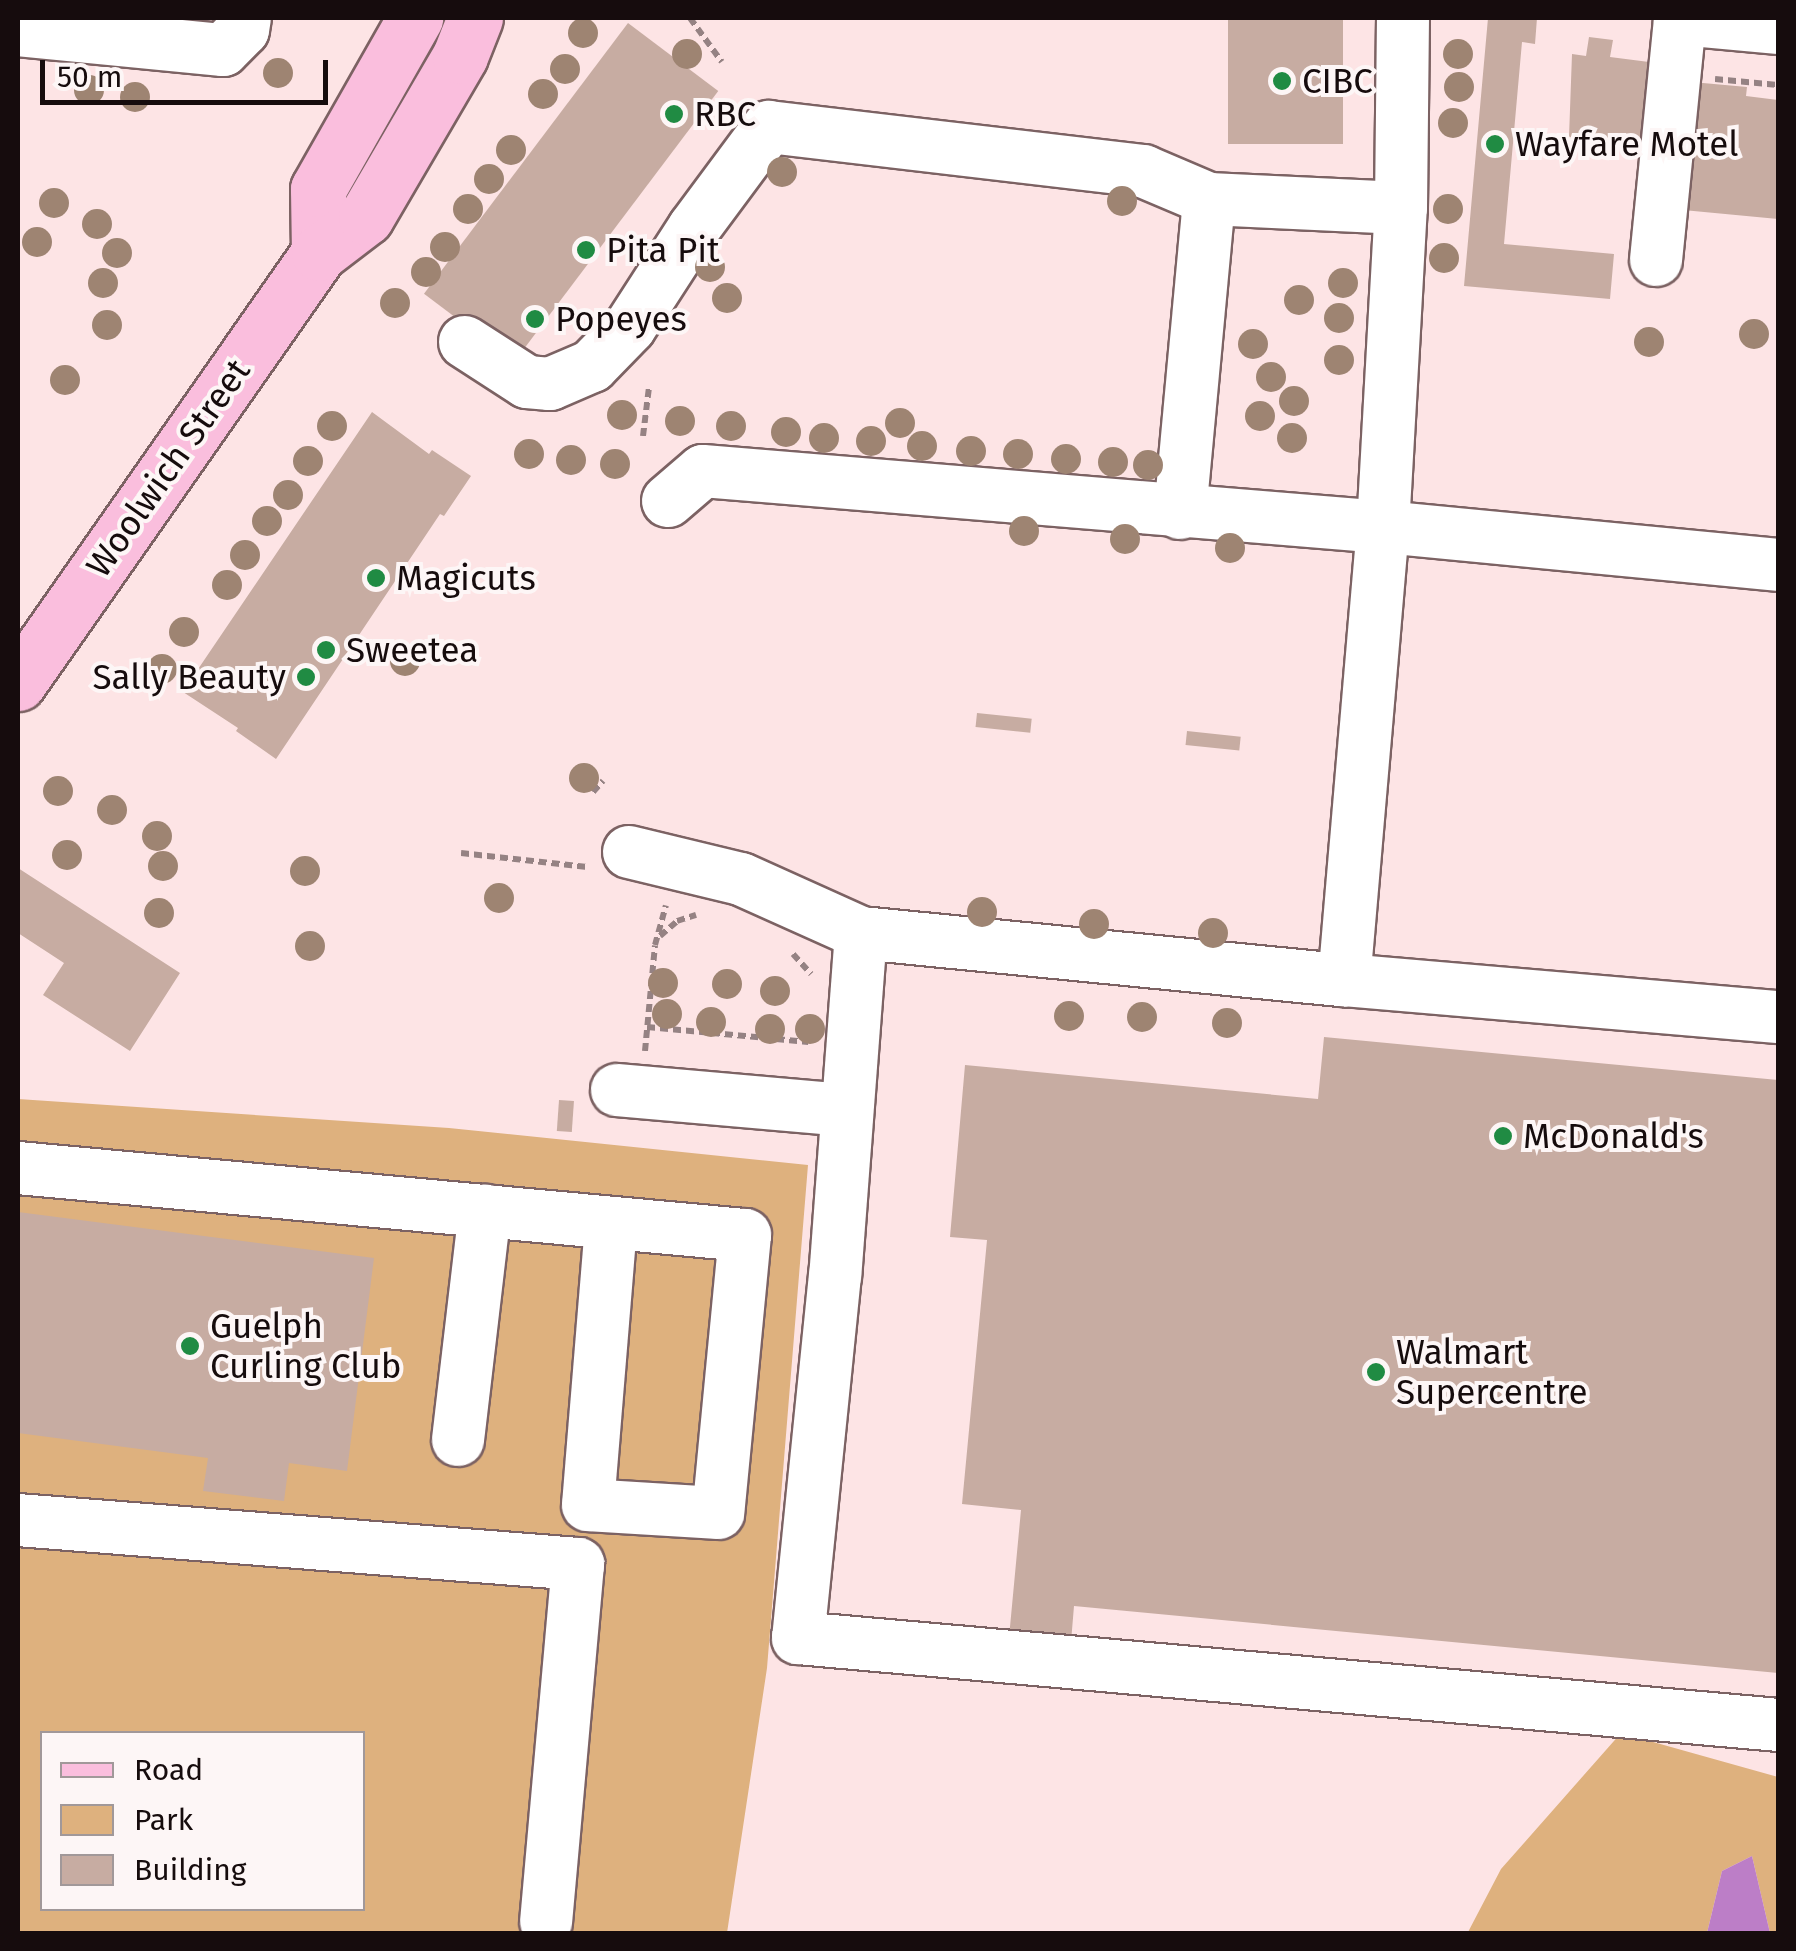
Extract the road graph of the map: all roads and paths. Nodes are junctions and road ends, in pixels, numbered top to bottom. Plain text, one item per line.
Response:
1 (245, 18) edge
2 (415, 18) edge
3 (475, 18) edge
4 (690, 18) edge
5 (1404, 18) edge
6 (1680, 18) edge
7 (1778, 28) edge
8 (18, 30) edge
9 (722, 62) dead end
10 (1209, 199) junction
11 (1401, 208) junction
12 (319, 253) junction
13 (1656, 260) dead end
14 (466, 342) dead end
15 (648, 387) dead end
16 (643, 436) dead end
17 (668, 501) dead end
18 (1180, 512) junction
19 (1383, 527) junction
20 (1778, 565) edge
21 (18, 683) edge
22 (603, 781) dead end
23 (593, 792) dead end
24 (460, 853) dead end
25 (614, 865) joint
26 (666, 905) dead end
27 (696, 915) dead end
28 (861, 934) junction
29 (654, 945) junction
30 (1344, 980) junction
31 (1778, 1018) edge
32 (647, 1027) junction
33 (824, 1044) dead end
34 (629, 1092) joint
35 (846, 1110) junction
36 (18, 1168) edge
37 (484, 1211) junction
38 (612, 1223) junction
39 (458, 1440) dead end
40 (588, 1505) junction
41 (18, 1520) edge
42 (578, 1564) junction
43 (1778, 1725) edge
44 (546, 1922) dead end

1 - 8 lane
2 - 12 main road
3 - 12 main road, Woolwich Street
4 - 9 path
5 - 11 lane
6 - 7 lane
6 - 13 lane
10 - 11 lane
10 - 14 lane
10 - 18 lane
11 - 19 lane
12 - 21 main road, Woolwich Street
15 - 16 path
17 - 18 lane
18 - 19 lane
19 - 20 lane
19 - 30 lane
22 - 23 path
24 - 25 path
25 - 28 lane
26 - 29 path
27 - 29 path
28 - 30 lane
28 - 35 lane
29 - 32 path
30 - 31 lane
32 - 33 path
32 - 34 path
34 - 35 lane
35 - 43 lane
36 - 37 lane
37 - 38 lane
37 - 39 lane
38 - 40 lane
38 - 40 lane
40 - 42 lane
41 - 42 lane
42 - 44 lane

